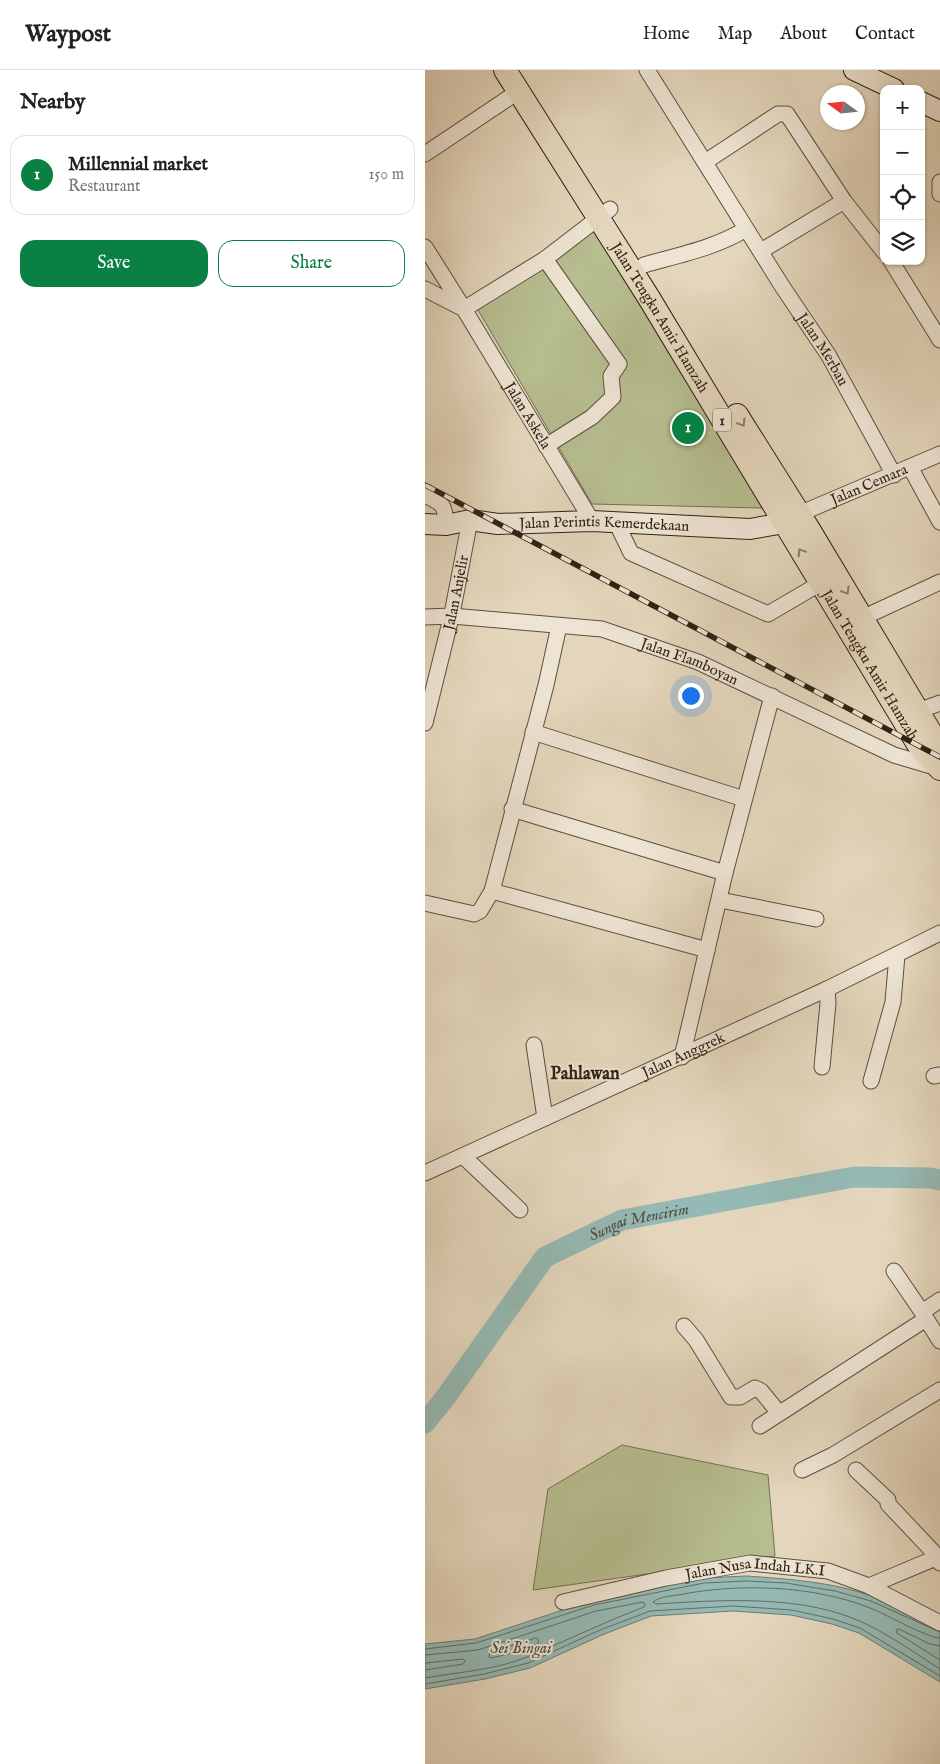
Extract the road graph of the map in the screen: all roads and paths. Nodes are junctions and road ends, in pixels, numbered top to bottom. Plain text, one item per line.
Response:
1 (505, 70) edge
2 (647, 70) edge
3 (854, 70) edge
4 (521, 81) edge
5 (886, 85) edge
6 (925, 104) edge
7 (940, 110) edge
8 (425, 154) edge
9 (705, 162) junction
10 (940, 182) edge
11 (940, 194) edge
12 (844, 201) junction
13 (605, 213) junction
14 (746, 229) junction
15 (425, 247) edge
16 (880, 247) edge
17 (761, 251) junction
18 (545, 259) junction
19 (644, 265) junction
20 (893, 265) edge
21 (425, 289) edge
22 (464, 309) junction
23 (940, 340) edge
24 (546, 446) junction
25 (940, 454) edge
26 (910, 468) junction
27 (894, 475) junction
28 (425, 495) edge
29 (791, 518) junction
30 (471, 520) junction
31 (591, 522) junction
32 (616, 522) junction
33 (940, 522) edge
34 (425, 524) edge
35 (446, 525) junction
36 (940, 582) edge
37 (821, 583) junction
38 (451, 616) junction
39 (425, 618) edge
40 (862, 618) junction
41 (559, 626) junction
42 (772, 696) junction
43 (940, 703) edge
44 (918, 712) junction
45 (425, 723) edge
46 (533, 732) junction
47 (937, 741) edge
48 (940, 769) edge
49 (744, 799) junction
50 (512, 809) junction
51 (725, 873) junction
52 (492, 892) junction
53 (720, 900) junction
54 (425, 904) edge
55 (816, 919) dead end
56 (940, 933) edge
57 (707, 950) junction
58 (897, 955) junction
59 (827, 989) junction
60 (534, 1045) dead end
61 (682, 1057) junction
62 (822, 1067) dead end
63 (871, 1081) dead end
64 (545, 1118) junction
65 (464, 1157) junction
66 (425, 1173) edge
67 (520, 1210) dead end
68 (894, 1271) dead end
69 (940, 1300) edge
70 (924, 1315) junction
71 (684, 1326) dead end
72 (940, 1341) edge
73 (940, 1390) edge
74 (779, 1413) junction
75 (760, 1426) dead end
76 (802, 1470) dead end
77 (856, 1470) dead end
78 (939, 1560) edge
79 (869, 1586) junction
80 (563, 1602) dead end
81 (940, 1623) edge

1 - 4 main road, Jalan Tengku Amir Hamzah / 1
2 - 9 street, Jalan Merbau
3 - 5 street
4 - 8 street
4 - 13 main road, Jalan Tengku Amir Hamzah / 1
6 - 7 street
9 - 12 street
9 - 14 street, Jalan Merbau
10 - 11 street
12 - 16 street
12 - 17 street
13 - 18 street
13 - 19 main road, Jalan Tengku Amir Hamzah / 1
13 - 29 main road, Jalan Tengku Amir Hamzah / 1
14 - 17 street, Jalan Merbau
14 - 19 street
15 - 22 street, Jalan Askela
17 - 27 street, Jalan Merbau
18 - 22 street
18 - 24 street
19 -> 29 main road, Jalan Tengku Amir Hamzah / 1
20 - 23 street
21 - 22 street
22 - 24 street, Jalan Askela
24 - 31 street, Jalan Askela
25 - 26 street, Jalan Cemara
26 - 27 street, Jalan Cemara
26 - 33 street
27 - 29 street, Jalan Cemara
28 - 35 street
29 - 32 street, Jalan Perintis Kemerdekaan
37 -> 29 main road, Jalan Tengku Amir Hamzah / 1
29 -> 40 main road, Jalan Tengku Amir Hamzah / 1
30 - 31 street, Jalan Perintis Kemerdekaan
30 - 35 street, Jalan Perintis Kemerdekaan
30 - 38 street, Jalan Anjelir
31 - 32 street, Jalan Perintis Kemerdekaan
32 - 37 street
34 - 35 street, Jalan Perintis Kemerdekaan
36 - 40 street
37 - 48 main road, Jalan Tengku Amir Hamzah / 1
38 - 39 street, Jalan Flamboyan
38 - 41 street, Jalan Flamboyan
38 - 45 street, Jalan Anjelir
40 - 44 main road, Jalan Tengku Amir Hamzah / 1
41 - 42 street, Jalan Flamboyan
41 - 46 street
42 - 48 street, Jalan Flamboyan
42 - 49 street
43 - 44 street
44 - 47 main road, Jalan Tengku Amir Hamzah / 1
46 - 49 street
46 - 50 street
49 - 51 street
50 - 51 street
50 - 52 street
51 - 53 street
52 - 54 street
52 - 57 street
53 - 55 street
53 - 57 street
56 - 58 street, Jalan Anggrek
57 - 61 street
58 - 59 street, Jalan Anggrek
58 - 63 street
59 - 61 street, Jalan Anggrek
59 - 62 street
60 - 64 street
61 - 64 street, Jalan Anggrek
64 - 65 street, Jalan Anggrek
65 - 66 street, Jalan Anggrek
65 - 67 street
68 - 70 street
69 - 70 street
70 - 72 street
70 - 74 street
71 - 74 street
73 - 76 street
74 - 75 street
77 - 78 street
78 - 79 street
79 - 80 street, Jalan Nusa Indah LK.I
79 - 81 street, Jalan Nusa Indah LK.I

